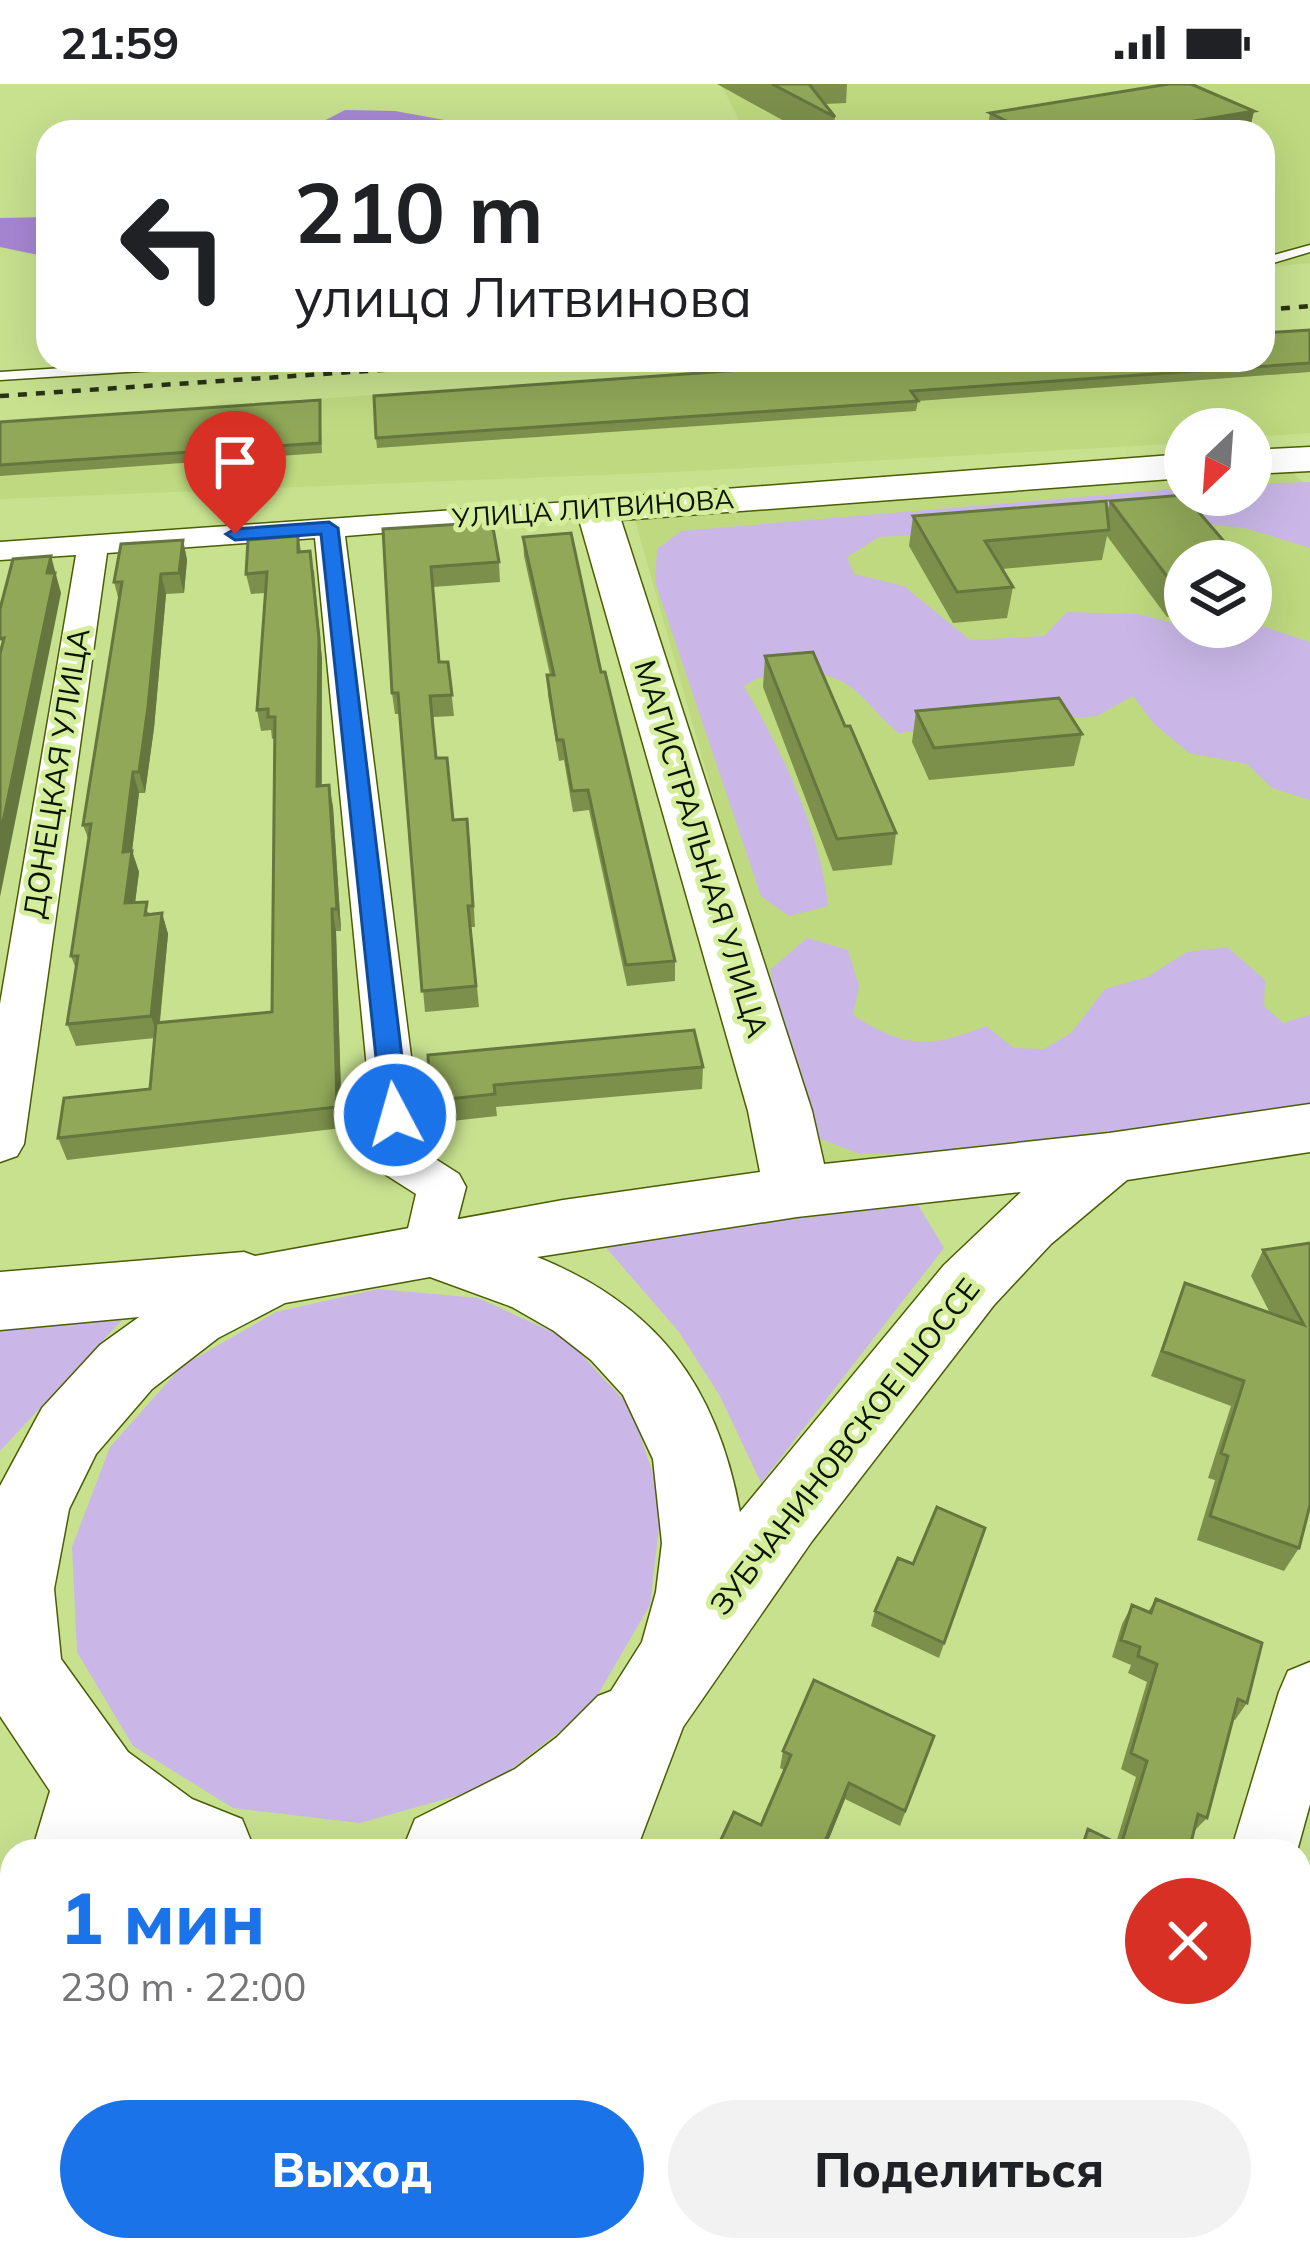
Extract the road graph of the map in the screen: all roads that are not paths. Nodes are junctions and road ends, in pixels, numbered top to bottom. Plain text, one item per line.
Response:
1 (1310, 248) edge
2 (1275, 258) edge
3 (64, 372) edge
4 (0, 376) edge
5 (1309, 460) edge
6 (1272, 461) edge
7 (1164, 468) edge
8 (597, 508) junction
9 (329, 528) junction
10 (93, 544) junction
11 (0, 551) edge
12 (1310, 1128) edge
13 (0, 1144) edge
14 (1109, 1158) junction
15 (796, 1192) junction
16 (428, 1250) junction
17 (272, 1278) junction
18 (0, 1300) edge
19 (6, 1581) edge
20 (1310, 1692) edge
21 (649, 1702) junction
22 (87, 1817) edge
23 (179, 1839) edge
24 (476, 1839) edge
25 (596, 1839) edge
26 (1267, 1839) edge

1 - 2 lane
3 - 4 lane
5 - 6 main road
7 - 8 main road, УЛИЦА ЛИТВИНОВА
8 - 9 street, УЛИЦА ЛИТВИНОВА
8 - 15 main road, МАГИСТРАЛЬНАЯ УЛИЦА
9 - 10 street, УЛИЦА ЛИТВИНОВА
9 - 16 street
10 - 11 street, УЛИЦА ЛИТВИНОВА
10 - 13 street, ДОНЕЦКАЯ УЛИЦА
12 - 14 main road
14 - 15 main road
14 - 21 main road, ЗУБЧАНИНОВСКОЕ ШОССЕ
15 - 16 main road
16 - 17 main road
16 - 21 main road
17 - 18 main road
17 - 19 main road
19 - 22 main road
20 - 26 street
21 - 24 main road
21 - 25 main road
22 - 23 main road

